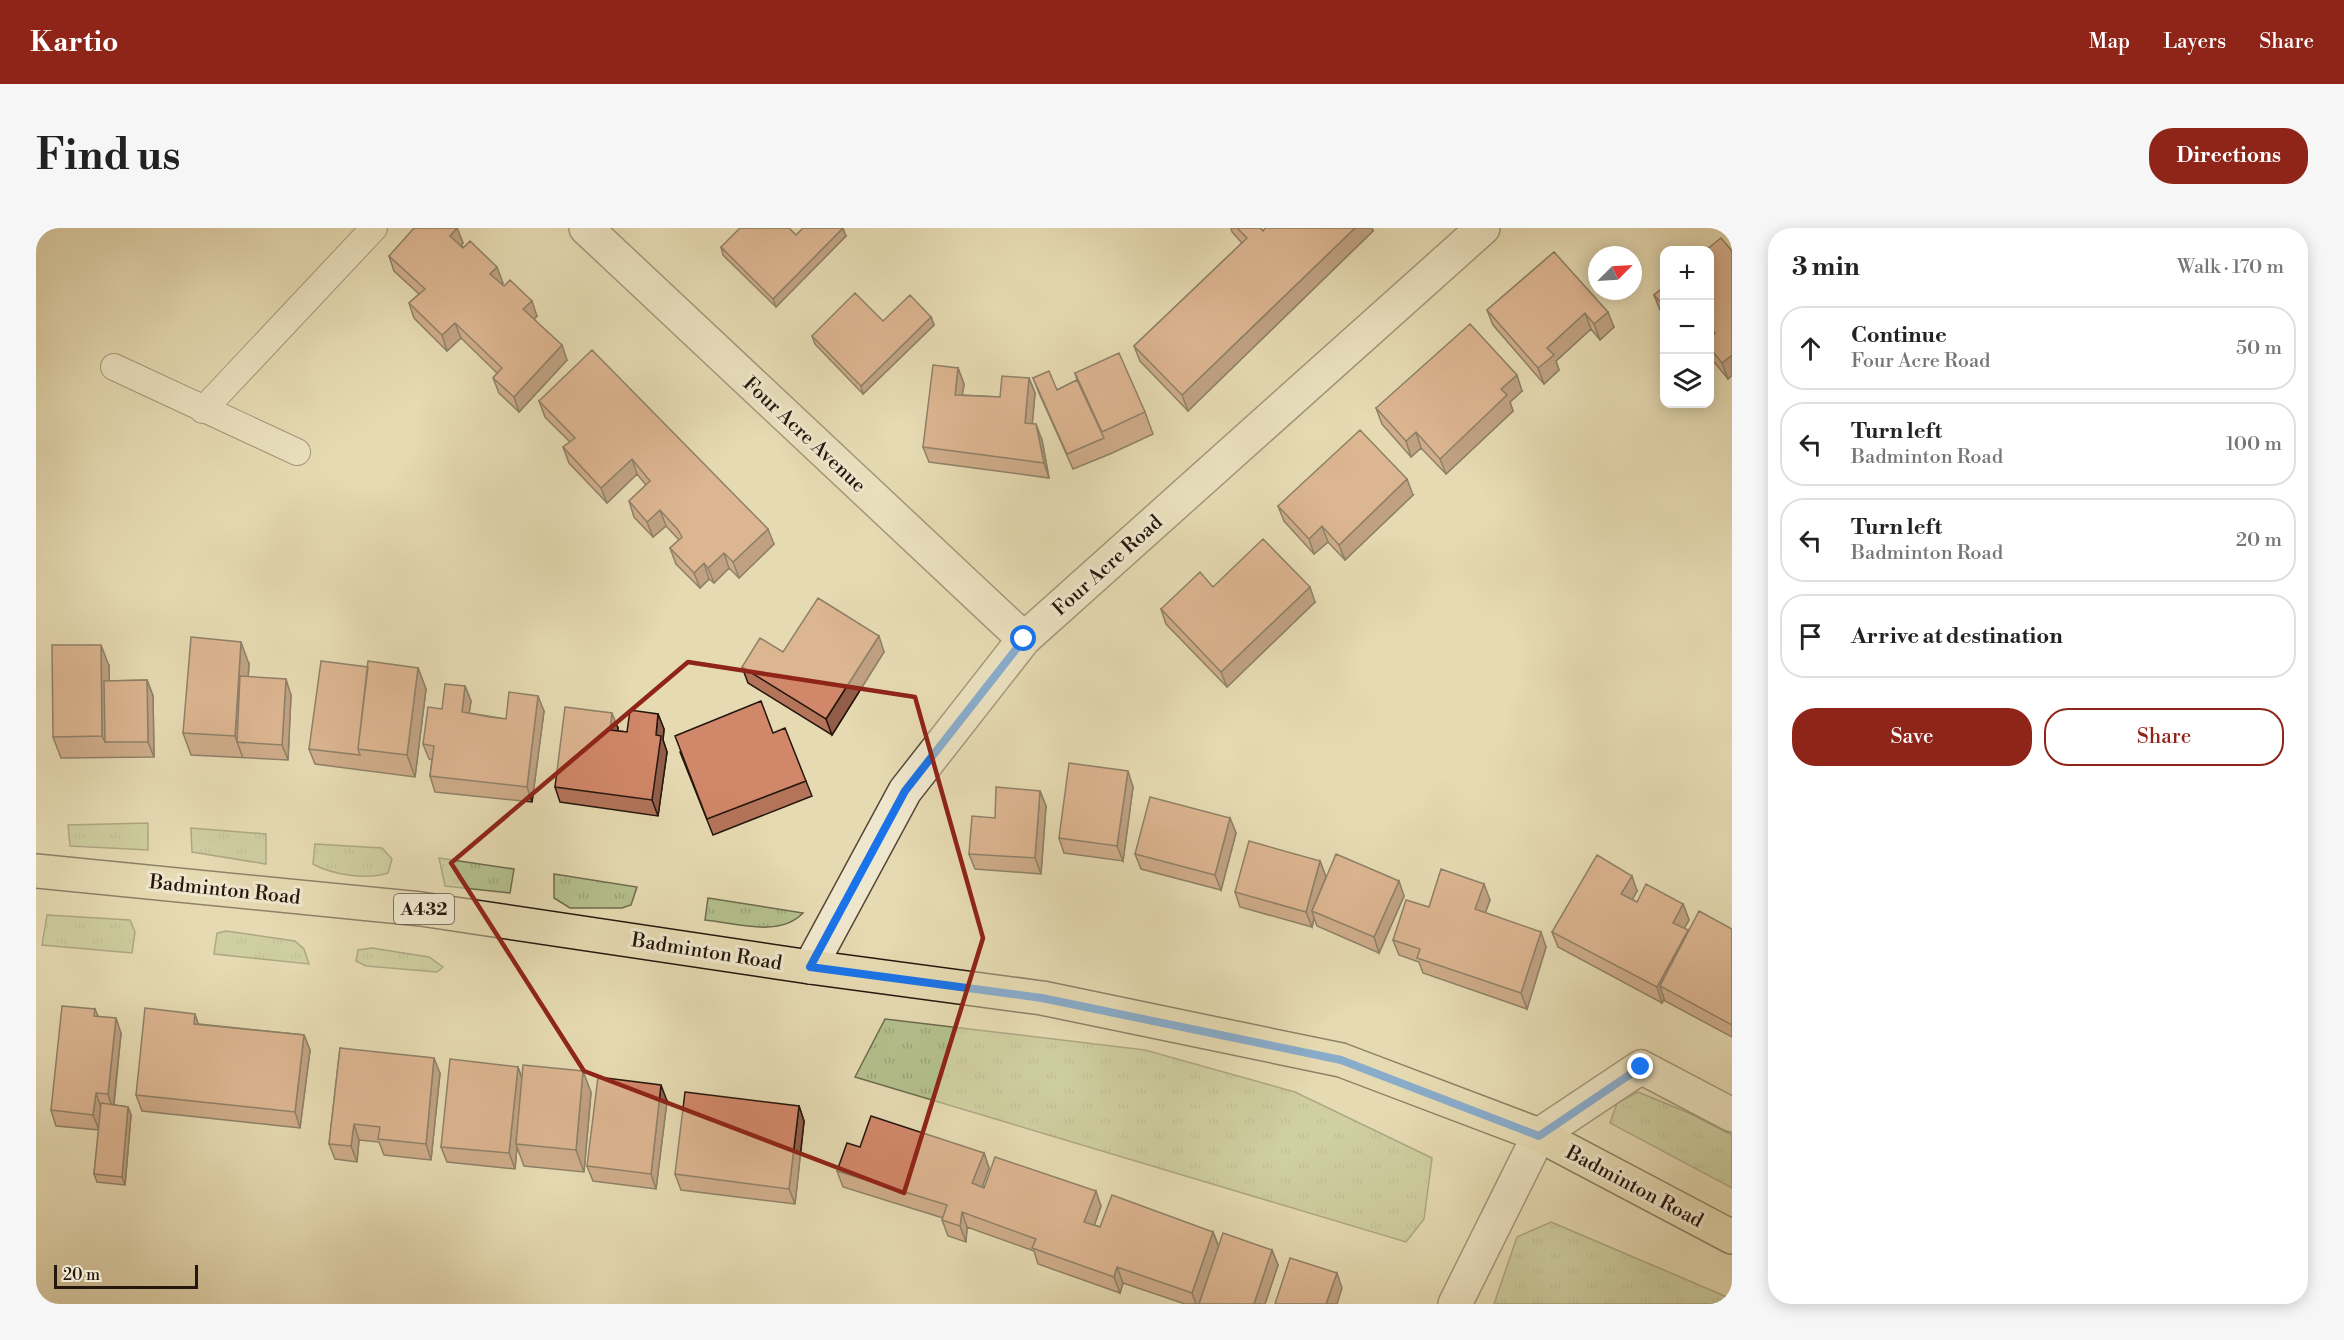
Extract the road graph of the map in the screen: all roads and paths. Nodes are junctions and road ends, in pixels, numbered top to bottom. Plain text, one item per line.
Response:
1 (40, 228) edge
2 (374, 228) edge
3 (586, 228) edge
4 (1482, 228) edge
5 (36, 232) edge
6 (114, 367) dead end
7 (203, 410) junction
8 (297, 452) dead end
9 (1024, 639) junction
10 (36, 871) edge
11 (810, 967) junction
12 (1732, 1115) edge
13 (1539, 1136) junction
14 (1732, 1237) edge
15 (1455, 1304) edge

1 - 5 path
2 - 7 lane
3 - 9 street, Four Acre Avenue
4 - 9 street, Four Acre Road
6 - 7 lane
7 - 8 lane
9 - 11 street, Four Acre Road
10 - 11 main road, Badminton Road / A432
11 - 13 main road, Badminton Road / A432
12 - 13 street, Badminton Road
13 - 14 main road, Badminton Road / A432
13 - 15 street

